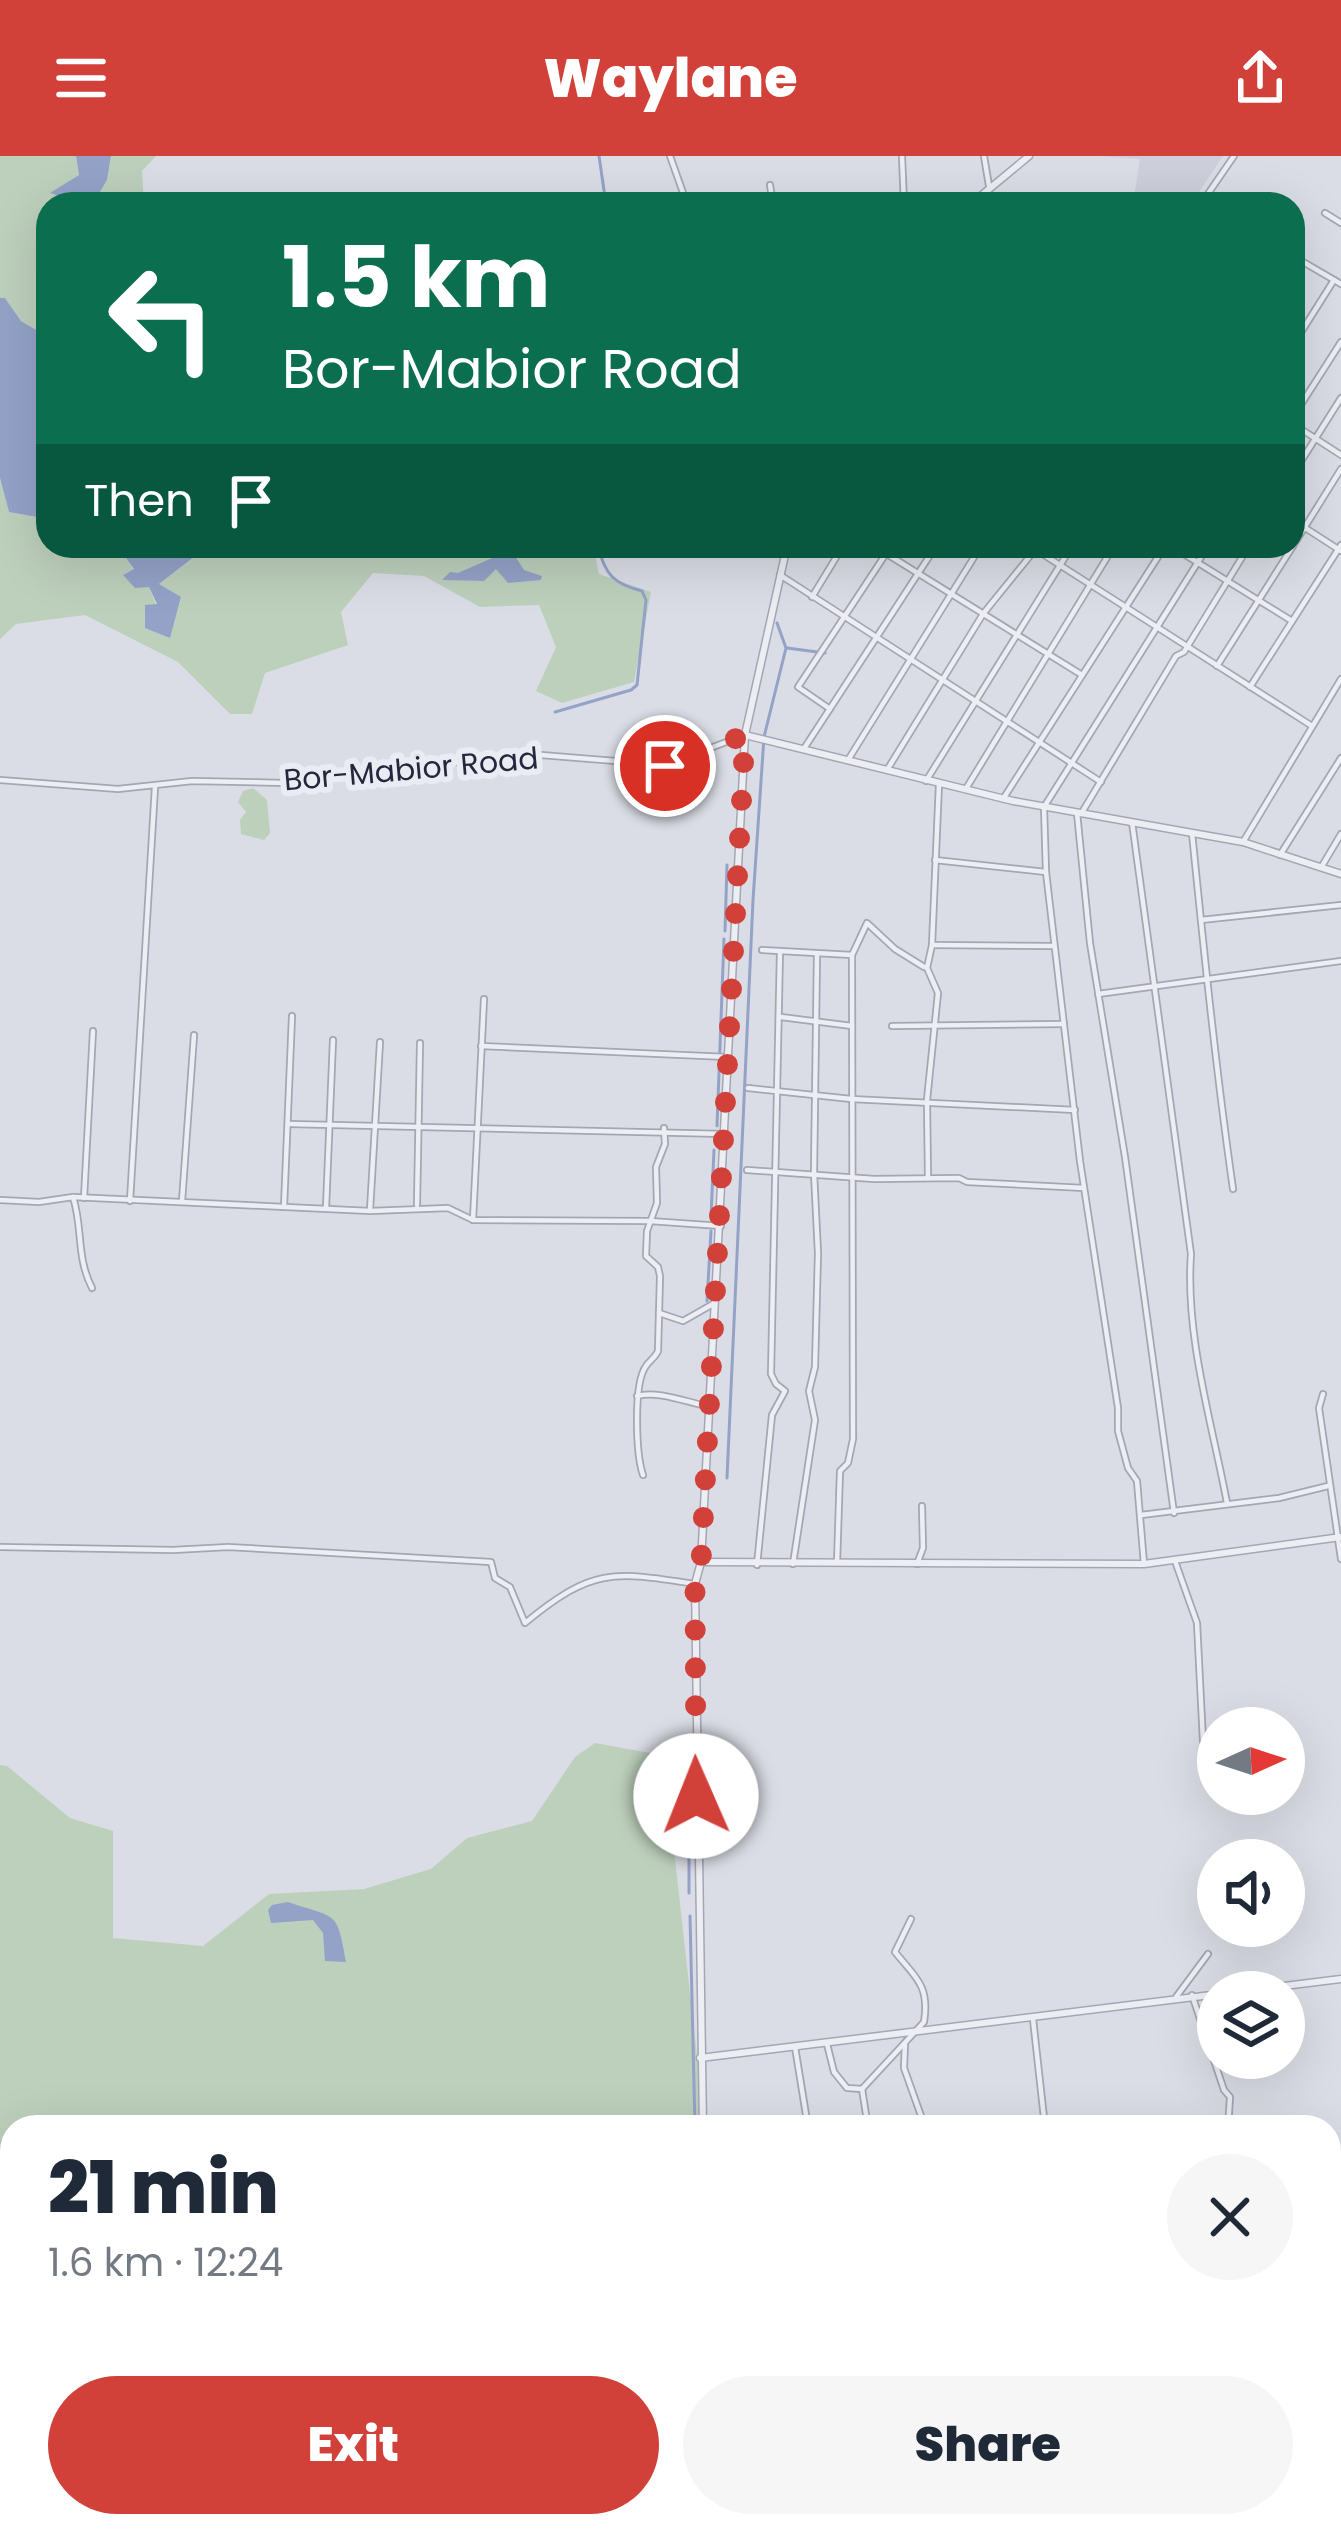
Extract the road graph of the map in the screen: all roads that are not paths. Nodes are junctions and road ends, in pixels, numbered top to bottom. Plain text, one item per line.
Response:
1 (670, 156) edge
2 (902, 156) edge
3 (984, 156) edge
4 (1234, 156) edge
5 (1027, 157) edge
6 (770, 184) dead end
7 (989, 186) junction
8 (683, 192) edge
9 (771, 192) edge
10 (904, 192) edge
11 (983, 192) edge
12 (1209, 192) edge
13 (1324, 213) dead end
14 (1341, 223) edge
15 (1305, 263) edge
16 (1338, 282) edge
17 (1305, 328) edge
18 (1341, 342) edge
19 (1341, 398) edge
20 (1305, 401) edge
21 (1305, 431) edge
22 (1315, 439) junction
23 (1305, 455) edge
24 (1341, 455) edge
25 (1341, 469) edge
26 (1305, 527) joint
27 (1340, 548) edge
28 (784, 558) edge
29 (836, 558) edge
30 (883, 558) edge
31 (892, 558) edge
32 (928, 558) edge
33 (974, 558) edge
34 (1026, 558) edge
35 (1048, 558) edge
36 (1064, 558) edge
37 (1107, 558) edge
38 (1160, 558) edge
39 (1190, 558) edge
40 (1200, 558) edge
41 (1242, 558) edge
42 (1285, 558) edge
43 (1197, 562) junction
44 (1059, 566) junction
45 (918, 574) junction
46 (780, 575) junction
47 (1227, 582) junction
48 (1090, 586) junction
49 (951, 594) junction
50 (812, 597) junction
51 (1258, 601) junction
52 (1125, 608) junction
53 (983, 614) junction
54 (844, 618) junction
55 (1292, 621) junction
56 (1156, 627) junction
57 (1017, 635) junction
58 (875, 640) junction
59 (1187, 646) junction
60 (1047, 653) junction
61 (909, 661) junction
62 (1217, 666) junction
63 (1082, 675) junction
64 (1341, 679) edge
65 (941, 682) junction
66 (1250, 687) junction
67 (974, 704) junction
68 (830, 709) junction
69 (1005, 723) junction
70 (1312, 726) junction
71 (745, 735) junction
72 (1038, 744) junction
73 (805, 748) junction
74 (1341, 758) edge
75 (848, 760) junction
76 (1071, 763) junction
77 (887, 770) junction
78 (0, 780) edge
79 (926, 781) junction
80 (1101, 782) junction
81 (939, 784) junction
82 (155, 787) junction
83 (964, 790) junction
84 (1003, 799) junction
85 (1044, 807) junction
86 (1079, 813) junction
87 (1132, 822) junction
88 (1192, 833) junction
89 (1341, 833) edge
90 (1244, 842) junction
91 (1280, 854) junction
92 (935, 860) junction
93 (1322, 866) junction
94 (1046, 872) junction
95 (1341, 874) edge
96 (1341, 904) edge
97 (1201, 920) junction
98 (932, 945) junction
99 (1054, 946) junction
100 (762, 950) dead end
101 (780, 951) junction
102 (817, 954) junction
103 (852, 955) junction
104 (1341, 961) edge
105 (927, 968) junction
106 (1207, 980) junction
107 (1153, 986) junction
108 (1098, 994) junction
109 (484, 999) dead end
110 (292, 1016) dead end
111 (781, 1017) junction
112 (818, 1022) junction
113 (1064, 1024) junction
114 (852, 1026) junction
115 (892, 1026) dead end
116 (932, 1027) junction
117 (94, 1031) dead end
118 (194, 1035) dead end
119 (333, 1040) dead end
120 (380, 1042) dead end
121 (420, 1043) dead end
122 (481, 1046) junction
123 (729, 1058) junction
124 (748, 1088) dead end
125 (778, 1092) junction
126 (817, 1095) junction
127 (851, 1099) junction
128 (927, 1100) junction
129 (1075, 1110) junction
130 (289, 1124) junction
131 (376, 1124) junction
132 (329, 1125) junction
133 (420, 1129) junction
134 (476, 1131) junction
135 (664, 1131) junction
136 (726, 1135) junction
137 (747, 1169) dead end
138 (775, 1171) junction
139 (814, 1173) junction
140 (851, 1176) junction
141 (928, 1178) junction
142 (1084, 1188) junction
143 (1233, 1189) dead end
144 (73, 1197) junction
145 (84, 1198) junction
146 (0, 1201) edge
147 (130, 1201) junction
148 (182, 1201) junction
149 (284, 1207) junction
150 (326, 1208) junction
151 (417, 1208) junction
152 (370, 1210) junction
153 (473, 1220) junction
154 (650, 1221) junction
155 (721, 1226) junction
156 (92, 1288) dead end
157 (716, 1302) junction
158 (659, 1313) junction
159 (1323, 1394) dead end
160 (635, 1397) junction
161 (712, 1407) junction
162 (643, 1475) dead end
163 (1328, 1486) junction
164 (1227, 1504) junction
165 (922, 1505) dead end
166 (1174, 1513) junction
167 (1141, 1515) junction
168 (1339, 1538) edge
169 (0, 1547) edge
170 (1341, 1559) edge
171 (701, 1562) junction
172 (1175, 1562) junction
173 (757, 1564) junction
174 (793, 1564) junction
175 (837, 1564) junction
176 (917, 1564) junction
177 (1144, 1564) junction
178 (695, 1584) junction
179 (1201, 1707) edge
180 (753, 1795) dead end
181 (696, 1796) junction
182 (911, 1919) dead end
183 (1208, 1954) dead end
184 (1341, 1978) edge
185 (1192, 1995) junction
186 (1175, 1997) junction
187 (1033, 2019) junction
188 (915, 2033) junction
189 (905, 2043) junction
190 (827, 2044) junction
191 (795, 2047) junction
192 (700, 2058) junction
193 (862, 2090) junction
194 (702, 2115) edge
195 (806, 2115) edge
196 (866, 2115) edge
197 (922, 2115) edge
198 (1045, 2115) edge
199 (1229, 2115) edge

1 - 8 street
2 - 10 street
3 - 7 street
4 - 12 street
5 - 7 street
6 - 9 street
7 - 11 street
13 - 14 street
15 - 16 street
16 - 17 street
18 - 20 street
19 - 22 street
21 - 22 street
22 - 23 street
22 - 24 street
25 - 26 street
26 - 27 street
27 - 55 street
28 - 46 street
29 - 50 street
30 - 54 street
31 - 45 street
32 - 45 street
33 - 49 street
34 - 53 street
35 - 44 street
36 - 44 street
37 - 48 street
38 - 52 street
39 - 43 street
40 - 43 street
41 - 47 street
42 - 51 street
43 - 47 street
43 - 56 street
44 - 48 street
44 - 57 street
45 - 49 street
45 - 58 street
46 - 50 street
46 - 71 street
47 - 51 street
47 - 59 street
48 - 52 street
48 - 60 street
49 - 53 street
49 - 61 street
50 - 54 street
51 - 55 street
51 - 62 street
52 - 56 street
52 - 63 street
53 - 57 street
53 - 65 street
54 - 58 street
54 - 68 street
55 - 66 street
56 - 59 street
56 - 76 street
57 - 60 street
57 - 67 street
58 - 61 street
58 - 68 street
59 - 62 street
59 - 80 street
60 - 63 street
60 - 69 street
61 - 65 street
61 - 75 street
62 - 66 street
63 - 72 street
64 - 70 street
65 - 67 street
65 - 77 street
66 - 70 street
67 - 69 street
67 - 79 street
68 - 73 street
69 - 72 street
69 - 83 street
70 - 90 street
71 - 73 street
71 - 82 street, Bor-Mabior Road
71 - 123 street
72 - 76 street
72 - 84 street
73 - 75 street
74 - 91 street
75 - 77 street
76 - 80 street
76 - 85 street
77 - 79 street
78 - 82 street, Bor-Mabior Road
79 - 81 street
80 - 86 street
81 - 83 street
81 - 92 street
82 - 147 street
83 - 84 street
84 - 85 street
85 - 86 street
85 - 94 street
86 - 87 street
86 - 108 street
87 - 88 street
87 - 107 street
88 - 90 street
88 - 97 street
89 - 93 street
90 - 91 street
91 - 93 street
92 - 94 street
92 - 98 street
93 - 95 street
94 - 99 street
96 - 97 street
97 - 106 street
98 - 99 street
98 - 105 street
99 - 113 street
100 - 101 street
101 - 102 street
101 - 111 street
102 - 103 street
102 - 112 street
103 - 105 street
103 - 114 street
104 - 106 street
105 - 116 street
106 - 107 street
106 - 143 street
107 - 108 street
107 - 164 street
108 - 166 street
109 - 122 street
110 - 130 street
111 - 112 street
111 - 125 street
112 - 114 street
112 - 126 street
113 - 116 street
113 - 129 street
114 - 127 street
115 - 116 street
116 - 128 street
117 - 145 street
118 - 148 street
119 - 132 street
120 - 131 street
121 - 133 street
122 - 123 street
122 - 134 street
123 - 136 street
124 - 125 street
125 - 126 street
125 - 138 street
126 - 127 street
126 - 139 street
127 - 128 street
127 - 140 street
128 - 129 street
128 - 141 street
129 - 142 street
130 - 132 street
130 - 149 street
131 - 132 street
131 - 133 street
131 - 152 street
132 - 150 street
133 - 134 street
133 - 151 street
134 - 135 street
134 - 153 street
135 - 136 street
135 - 154 street
136 - 155 street
137 - 138 street
138 - 139 street
138 - 173 street
139 - 140 street
139 - 174 street
140 - 141 street
140 - 175 street
141 - 142 street
142 - 167 street
144 - 145 street
144 - 146 street
144 - 156 street
145 - 147 street
147 - 148 street
148 - 149 street
149 - 150 street
150 - 152 street
151 - 152 street
151 - 153 street
153 - 154 street
154 - 155 street
154 - 158 street
155 - 157 street
157 - 158 street
157 - 161 street
158 - 160 street
159 - 163 street
160 - 161 street
160 - 162 street
161 - 171 street
163 - 164 street
163 - 168 street
164 - 166 street
165 - 176 street
166 - 167 street
167 - 177 street
168 - 170 street
168 - 172 street
169 - 178 street
171 - 173 street
171 - 178 street
172 - 177 street
172 - 179 street
173 - 174 street
174 - 175 street
175 - 176 street
176 - 177 street
178 - 181 street
180 - 181 street
181 - 192 street
182 - 188 street
183 - 186 street
184 - 185 street
185 - 186 street
185 - 199 street
186 - 187 street
187 - 188 street
187 - 198 street
188 - 189 street
188 - 190 street
189 - 193 street
189 - 197 street
190 - 191 street
190 - 193 street
191 - 192 street
191 - 195 street
192 - 194 street
193 - 196 street

